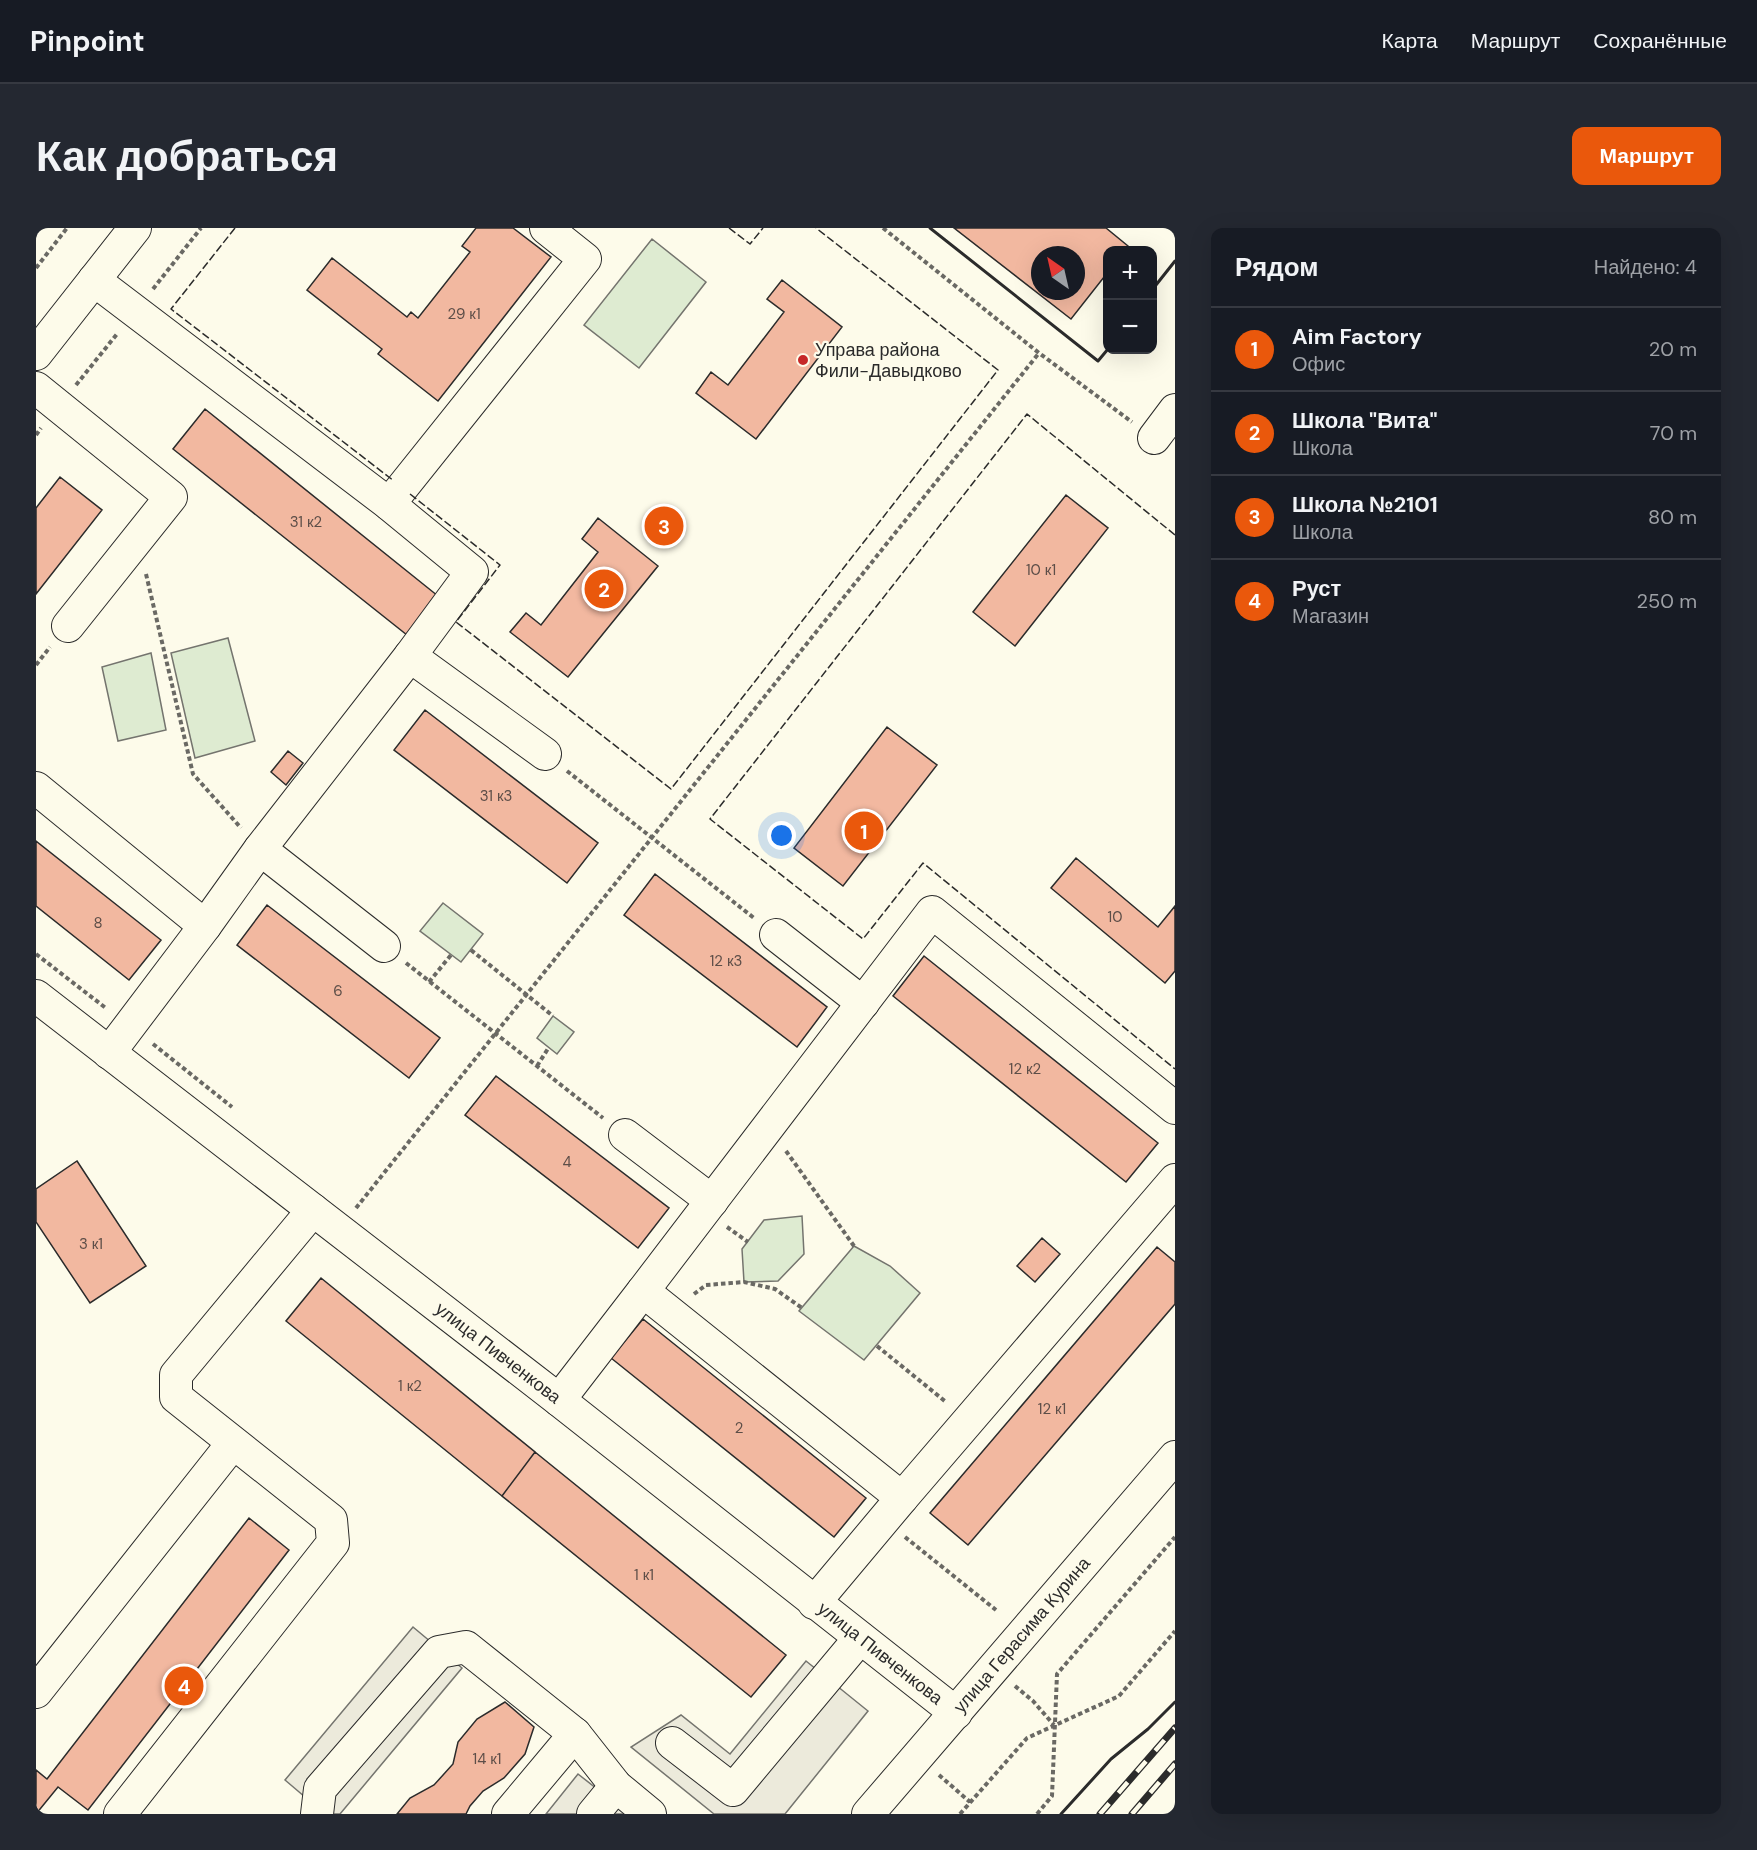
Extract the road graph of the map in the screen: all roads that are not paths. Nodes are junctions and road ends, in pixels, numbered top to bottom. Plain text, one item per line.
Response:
1 (135, 228) edge
2 (546, 228) edge
3 (94, 280) junction
4 (36, 354) edge
5 (36, 388) edge
6 (1175, 410) edge
7 (1154, 438) road end
8 (389, 504) junction
9 (68, 626) dead end
10 (410, 656) junction
11 (544, 754) road end
12 (36, 788) edge
13 (260, 849) junction
14 (205, 926) junction
15 (776, 935) road end
16 (384, 946) road end
17 (36, 996) edge
18 (863, 1004) junction
19 (109, 1053) junction
20 (1175, 1108) edge
21 (625, 1135) road end
22 (1175, 1180) edge
23 (712, 1201) junction
24 (313, 1210) junction
25 (643, 1292) junction
26 (559, 1401) junction
27 (233, 1443) junction
28 (1175, 1457) edge
29 (892, 1509) junction
30 (814, 1603) junction
31 (860, 1638) junction
32 (36, 1692) edge
33 (956, 1713) junction
34 (575, 1734) junction
35 (672, 1743) dead end
36 (616, 1786) junction
37 (120, 1814) edge
38 (317, 1814) edge
39 (508, 1814) edge
40 (593, 1814) edge
41 (650, 1814) edge
42 (868, 1814) edge

1 - 3 street
2 - 8 street
3 - 4 street
3 - 8 street
5 - 9 street
6 - 7 street
8 - 10 street
10 - 11 street
10 - 13 street
12 - 14 street
13 - 14 street
13 - 16 street
14 - 19 street
15 - 18 street
17 - 19 street, улица Пивченкова
18 - 20 street
18 - 23 street
19 - 24 street, улица Пивченкова
21 - 23 street
22 - 29 street
23 - 25 street
24 - 26 street, улица Пивченкова
24 - 27 street
25 - 26 street
25 - 29 street
26 - 30 street, улица Пивченкова
27 - 32 street
27 - 37 street
28 - 33 street, улица Герасима Курина
29 - 30 street
30 - 31 street, улица Пивченкова
31 - 33 street, улица Пивченкова
31 - 35 street
33 - 42 street, улица Герасима Курина
34 - 36 street
34 - 38 street
34 - 39 street
36 - 40 street
36 - 41 street

